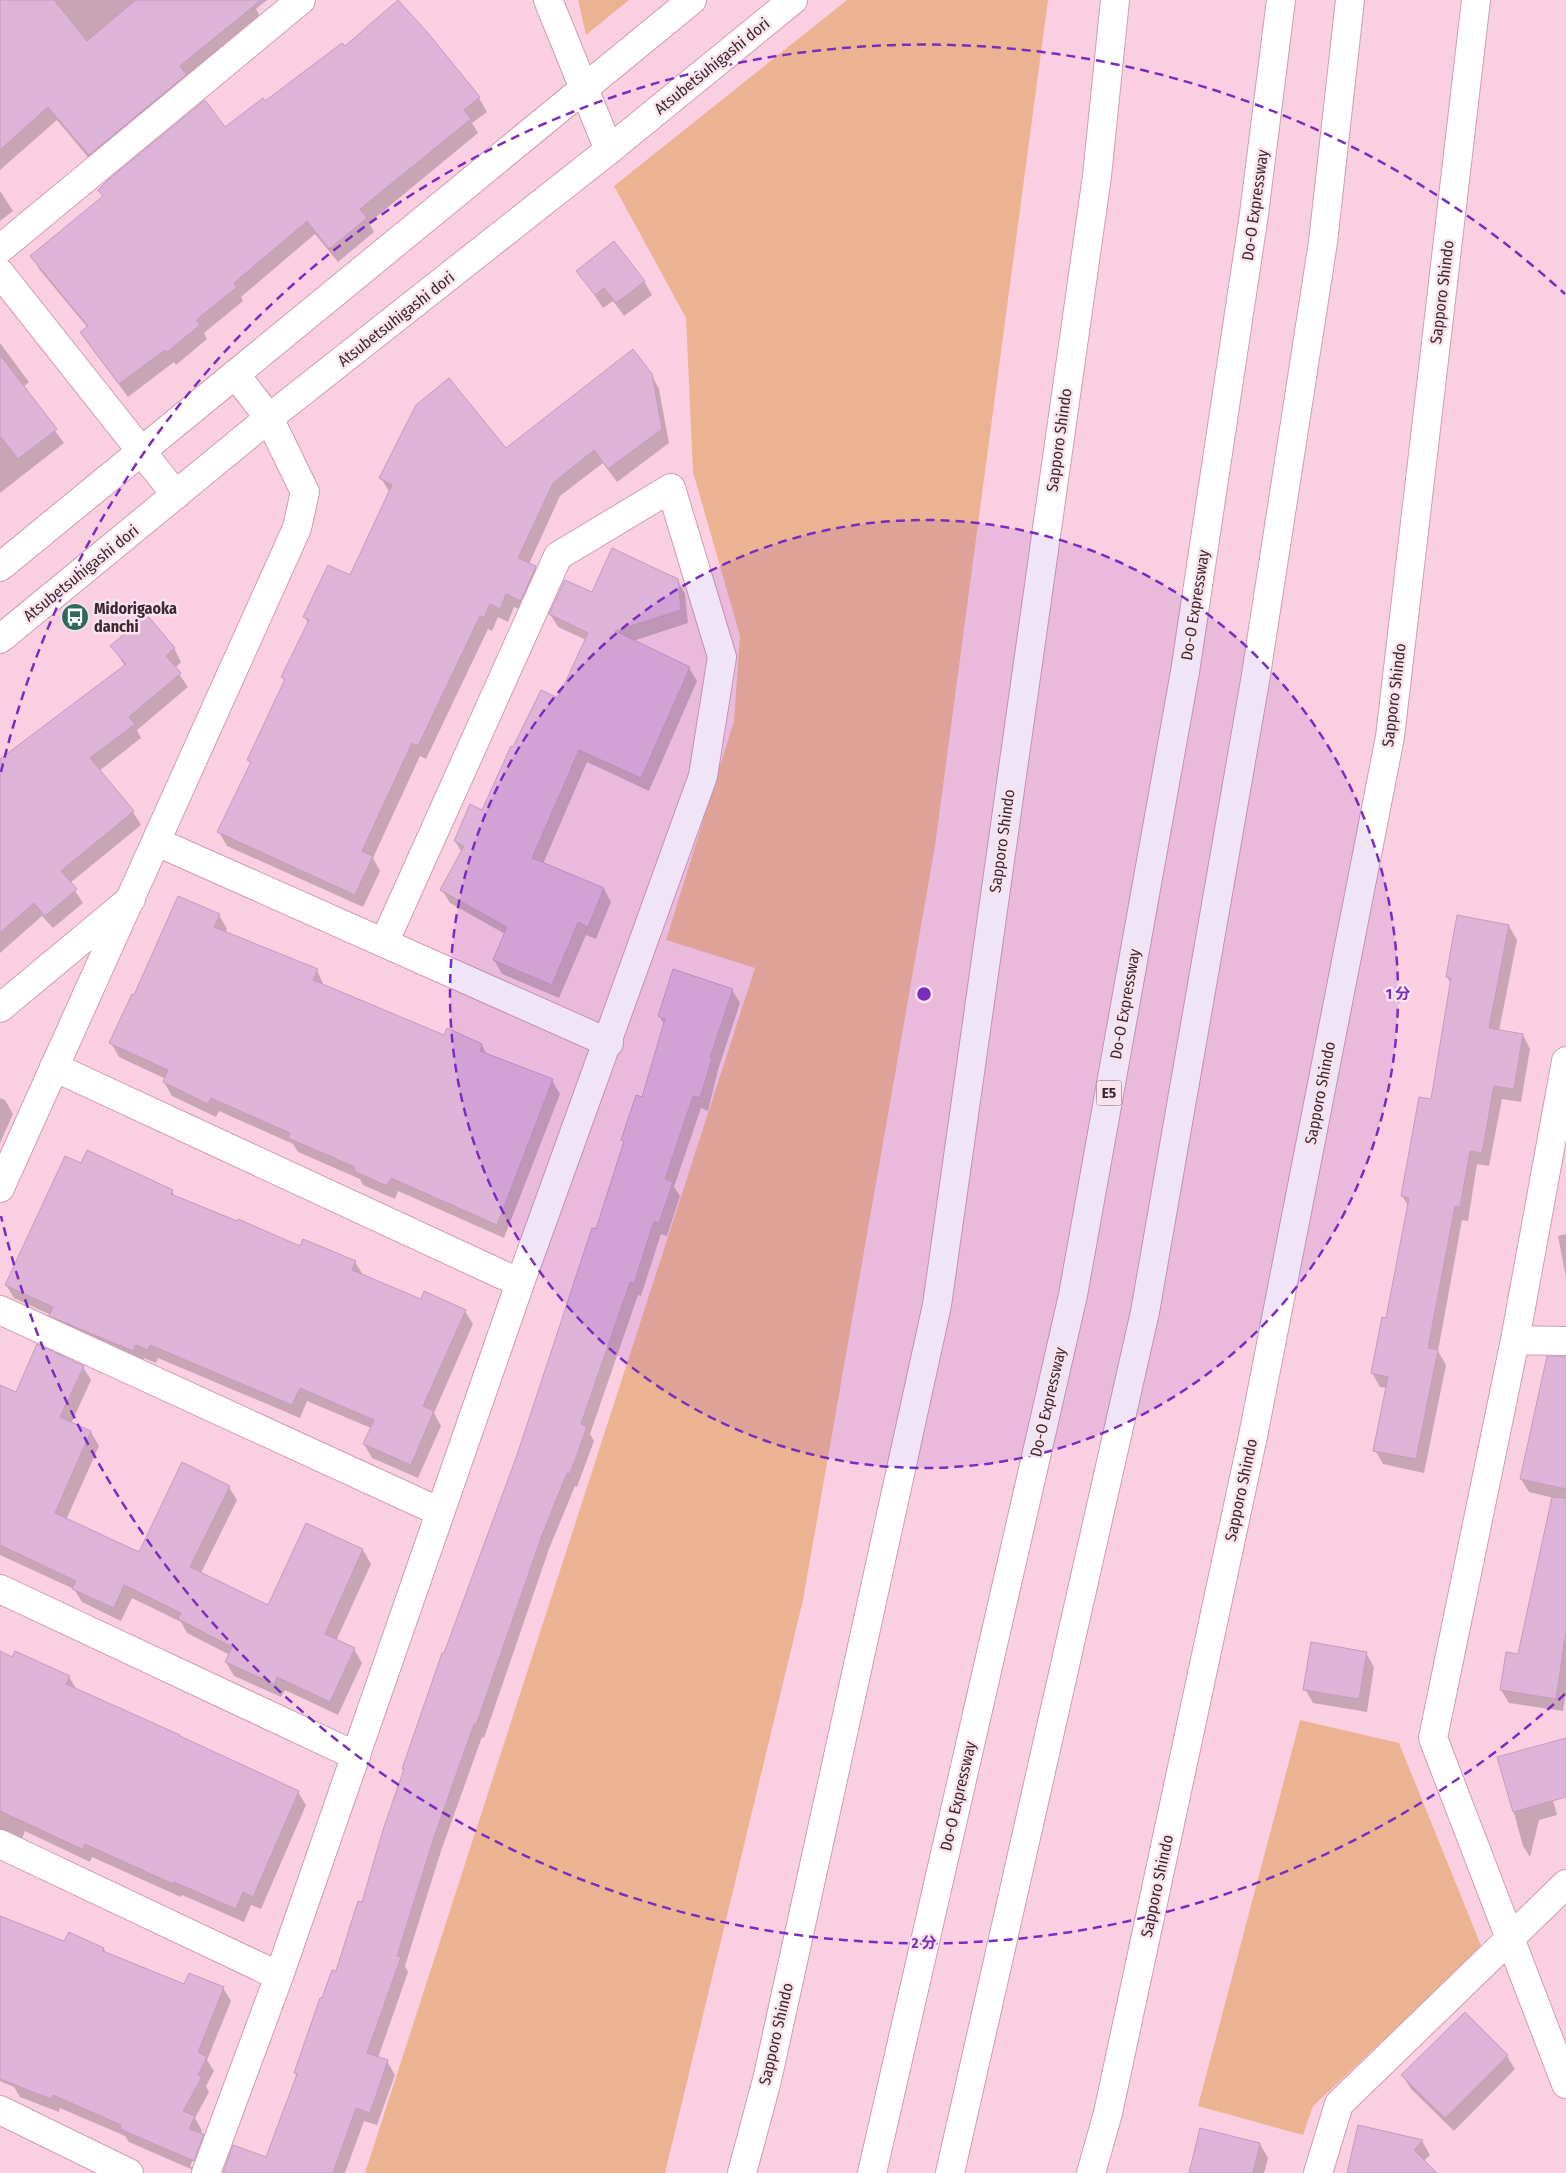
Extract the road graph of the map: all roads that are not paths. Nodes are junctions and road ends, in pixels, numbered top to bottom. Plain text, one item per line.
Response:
1 (301, 0) edge
2 (548, 0) edge
3 (692, 0) edge
4 (793, 0) edge
5 (1115, 0) edge
6 (1281, 0) edge
7 (1350, 0) edge
8 (1476, 0) edge
9 (583, 88) junction
10 (609, 150) junction
11 (0, 249) edge
12 (0, 273) edge
13 (235, 374) junction
14 (269, 418) junction
15 (141, 452) junction
16 (176, 495) junction
17 (0, 567) edge
18 (0, 639) edge
19 (157, 842) junction
20 (131, 899) junction
21 (384, 943) junction
22 (0, 1008) edge
23 (609, 1043) junction
24 (1566, 1061) edge
25 (54, 1067) junction
26 (1563, 1093) edge
27 (0, 1188) edge
28 (520, 1283) junction
29 (0, 1310) edge
30 (1515, 1340) junction
31 (1566, 1341) edge
32 (440, 1512) junction
33 (0, 1589) edge
34 (356, 1756) junction
35 (0, 1844) edge
36 (1566, 1884) edge
37 (1511, 1939) junction
38 (278, 1976) junction
39 (1566, 2084) edge
40 (0, 2110) edge
41 (129, 2173) edge
42 (206, 2173) edge
43 (742, 2173) edge
44 (872, 2173) edge
45 (950, 2173) edge
46 (1091, 2173) edge
47 (1318, 2173) edge

1 - 11 main road
2 - 9 main road
3 - 9 main road
4 - 10 main road, Atsubetsuhigashi dori
5 - 43 main road, Sapporo Shindo
6 - 44 main road, Do-O Expressway / E5
7 - 45 main road
8 - 46 main road, Sapporo Shindo
9 - 10 main road
9 - 13 main road
10 - 14 main road, Atsubetsuhigashi dori
12 - 15 main road
13 - 14 main road
13 - 15 main road
14 - 16 main road, Atsubetsuhigashi dori
14 - 19 main road
15 - 16 main road
15 - 17 main road
16 - 18 main road, Atsubetsuhigashi dori
19 - 20 main road
19 - 21 main road
20 - 22 main road
20 - 25 main road
21 - 23 main road
21 - 23 main road
23 - 28 main road
24 - 26 main road
25 - 27 main road
25 - 28 main road
26 - 30 main road
28 - 32 main road
29 - 32 main road
30 - 31 main road
30 - 37 main road
32 - 34 main road
33 - 34 main road
34 - 38 main road
35 - 38 main road
36 - 37 main road
37 - 39 main road
37 - 47 main road
38 - 42 main road
40 - 41 main road

